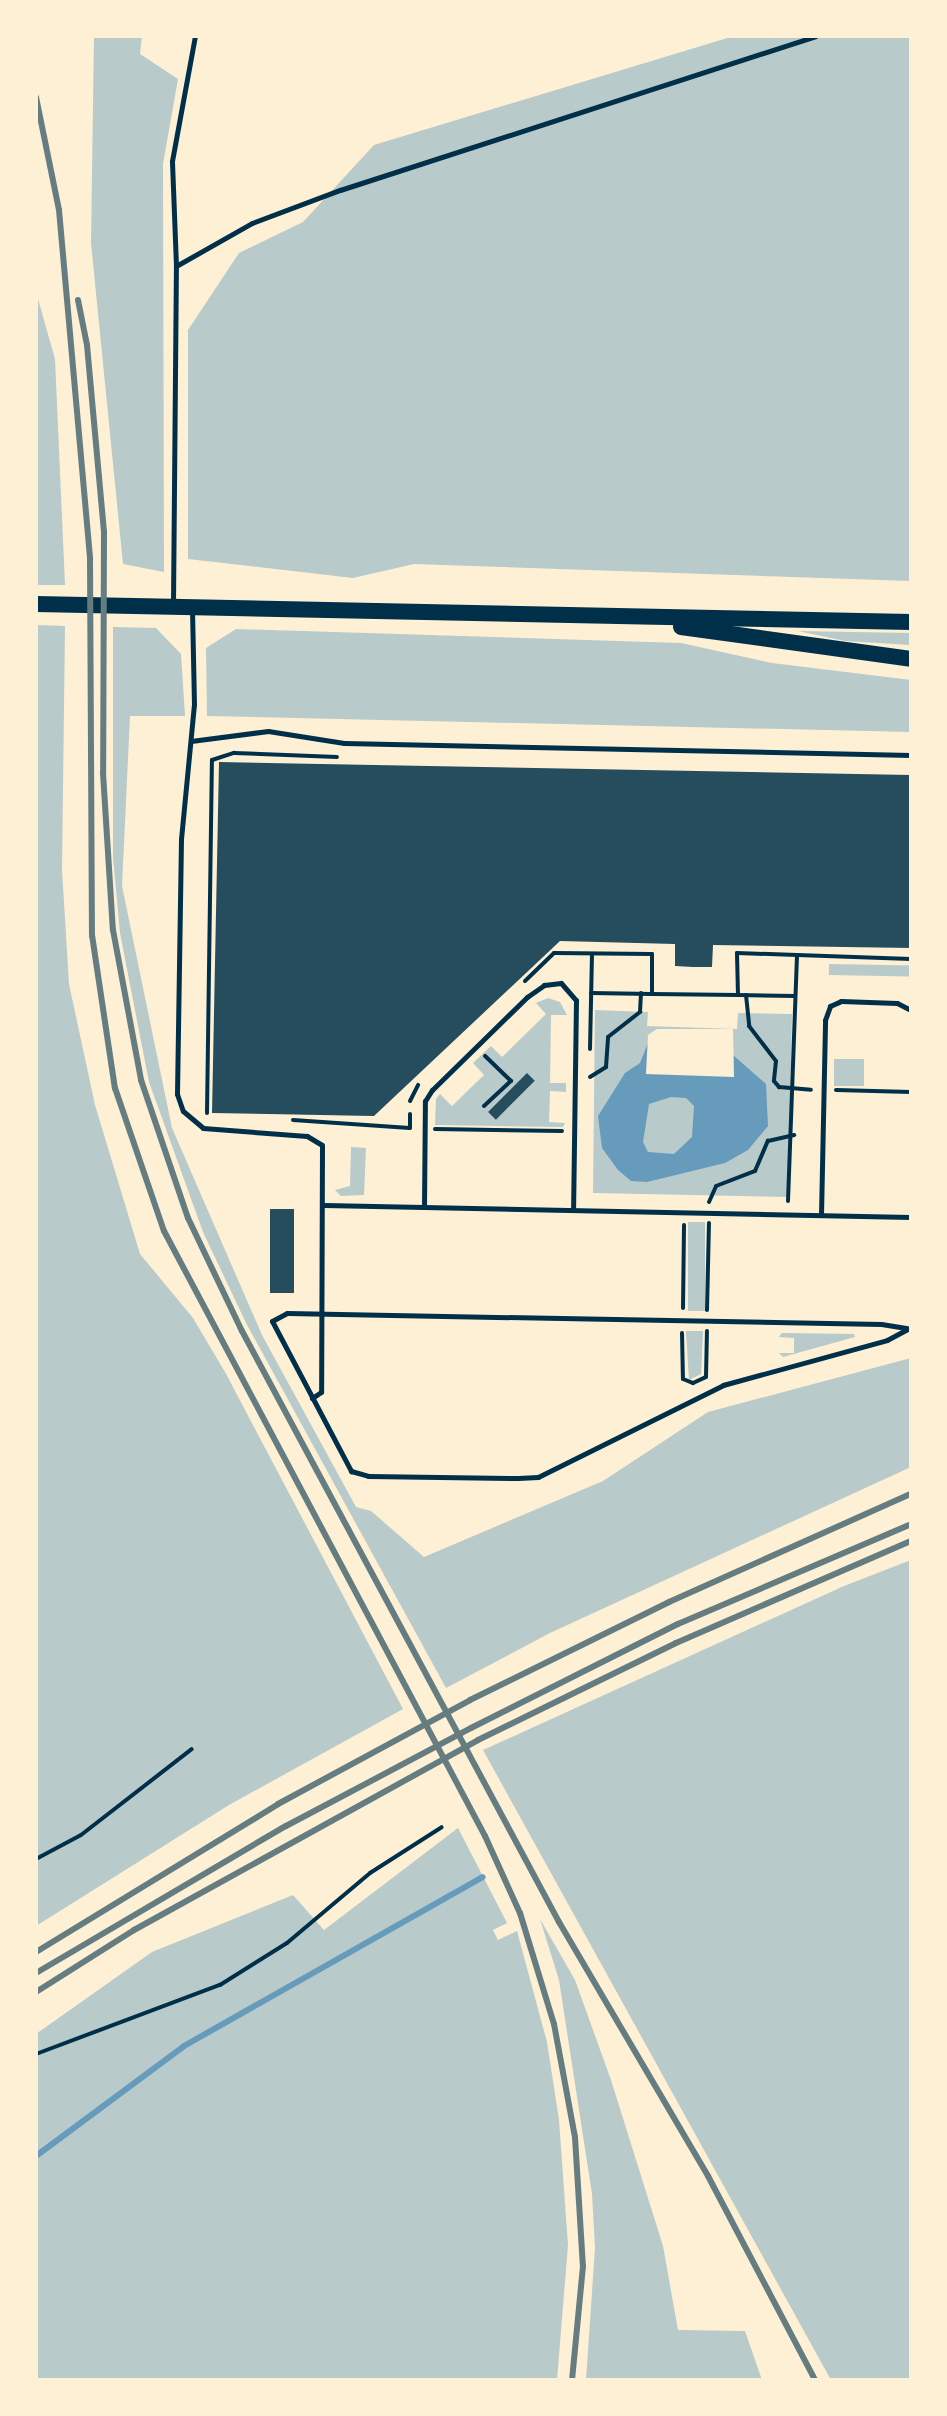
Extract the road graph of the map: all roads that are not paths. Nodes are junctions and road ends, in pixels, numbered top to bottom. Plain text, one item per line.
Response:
1 (195, 36) edge
2 (816, 36) edge
3 (176, 266) junction
4 (44, 604) edge
5 (173, 608) junction
6 (192, 608) junction
7 (624, 618) junction
8 (911, 622) edge
9 (911, 659) edge
10 (191, 741) junction
11 (911, 755) edge
12 (911, 1010) edge
13 (324, 1205) junction
14 (424, 1207) junction
15 (573, 1210) junction
16 (821, 1215) junction
17 (911, 1217) edge
18 (322, 1314) junction
19 (908, 1328) edge
20 (312, 1398) junction

1 - 3 lane
2 - 3 lane
3 - 5 lane
4 - 5 main road
5 - 6 main road
6 - 7 main road
6 - 10 lane
7 - 8 main road
7 - 9 main road
10 - 11 lane
10 - 13 lane
12 - 16 lane
13 - 14 lane
13 - 18 lane
14 - 15 lane
14 - 15 lane
15 - 16 lane
16 - 17 lane
18 - 19 lane
18 - 20 lane
18 - 20 lane
19 - 20 lane

